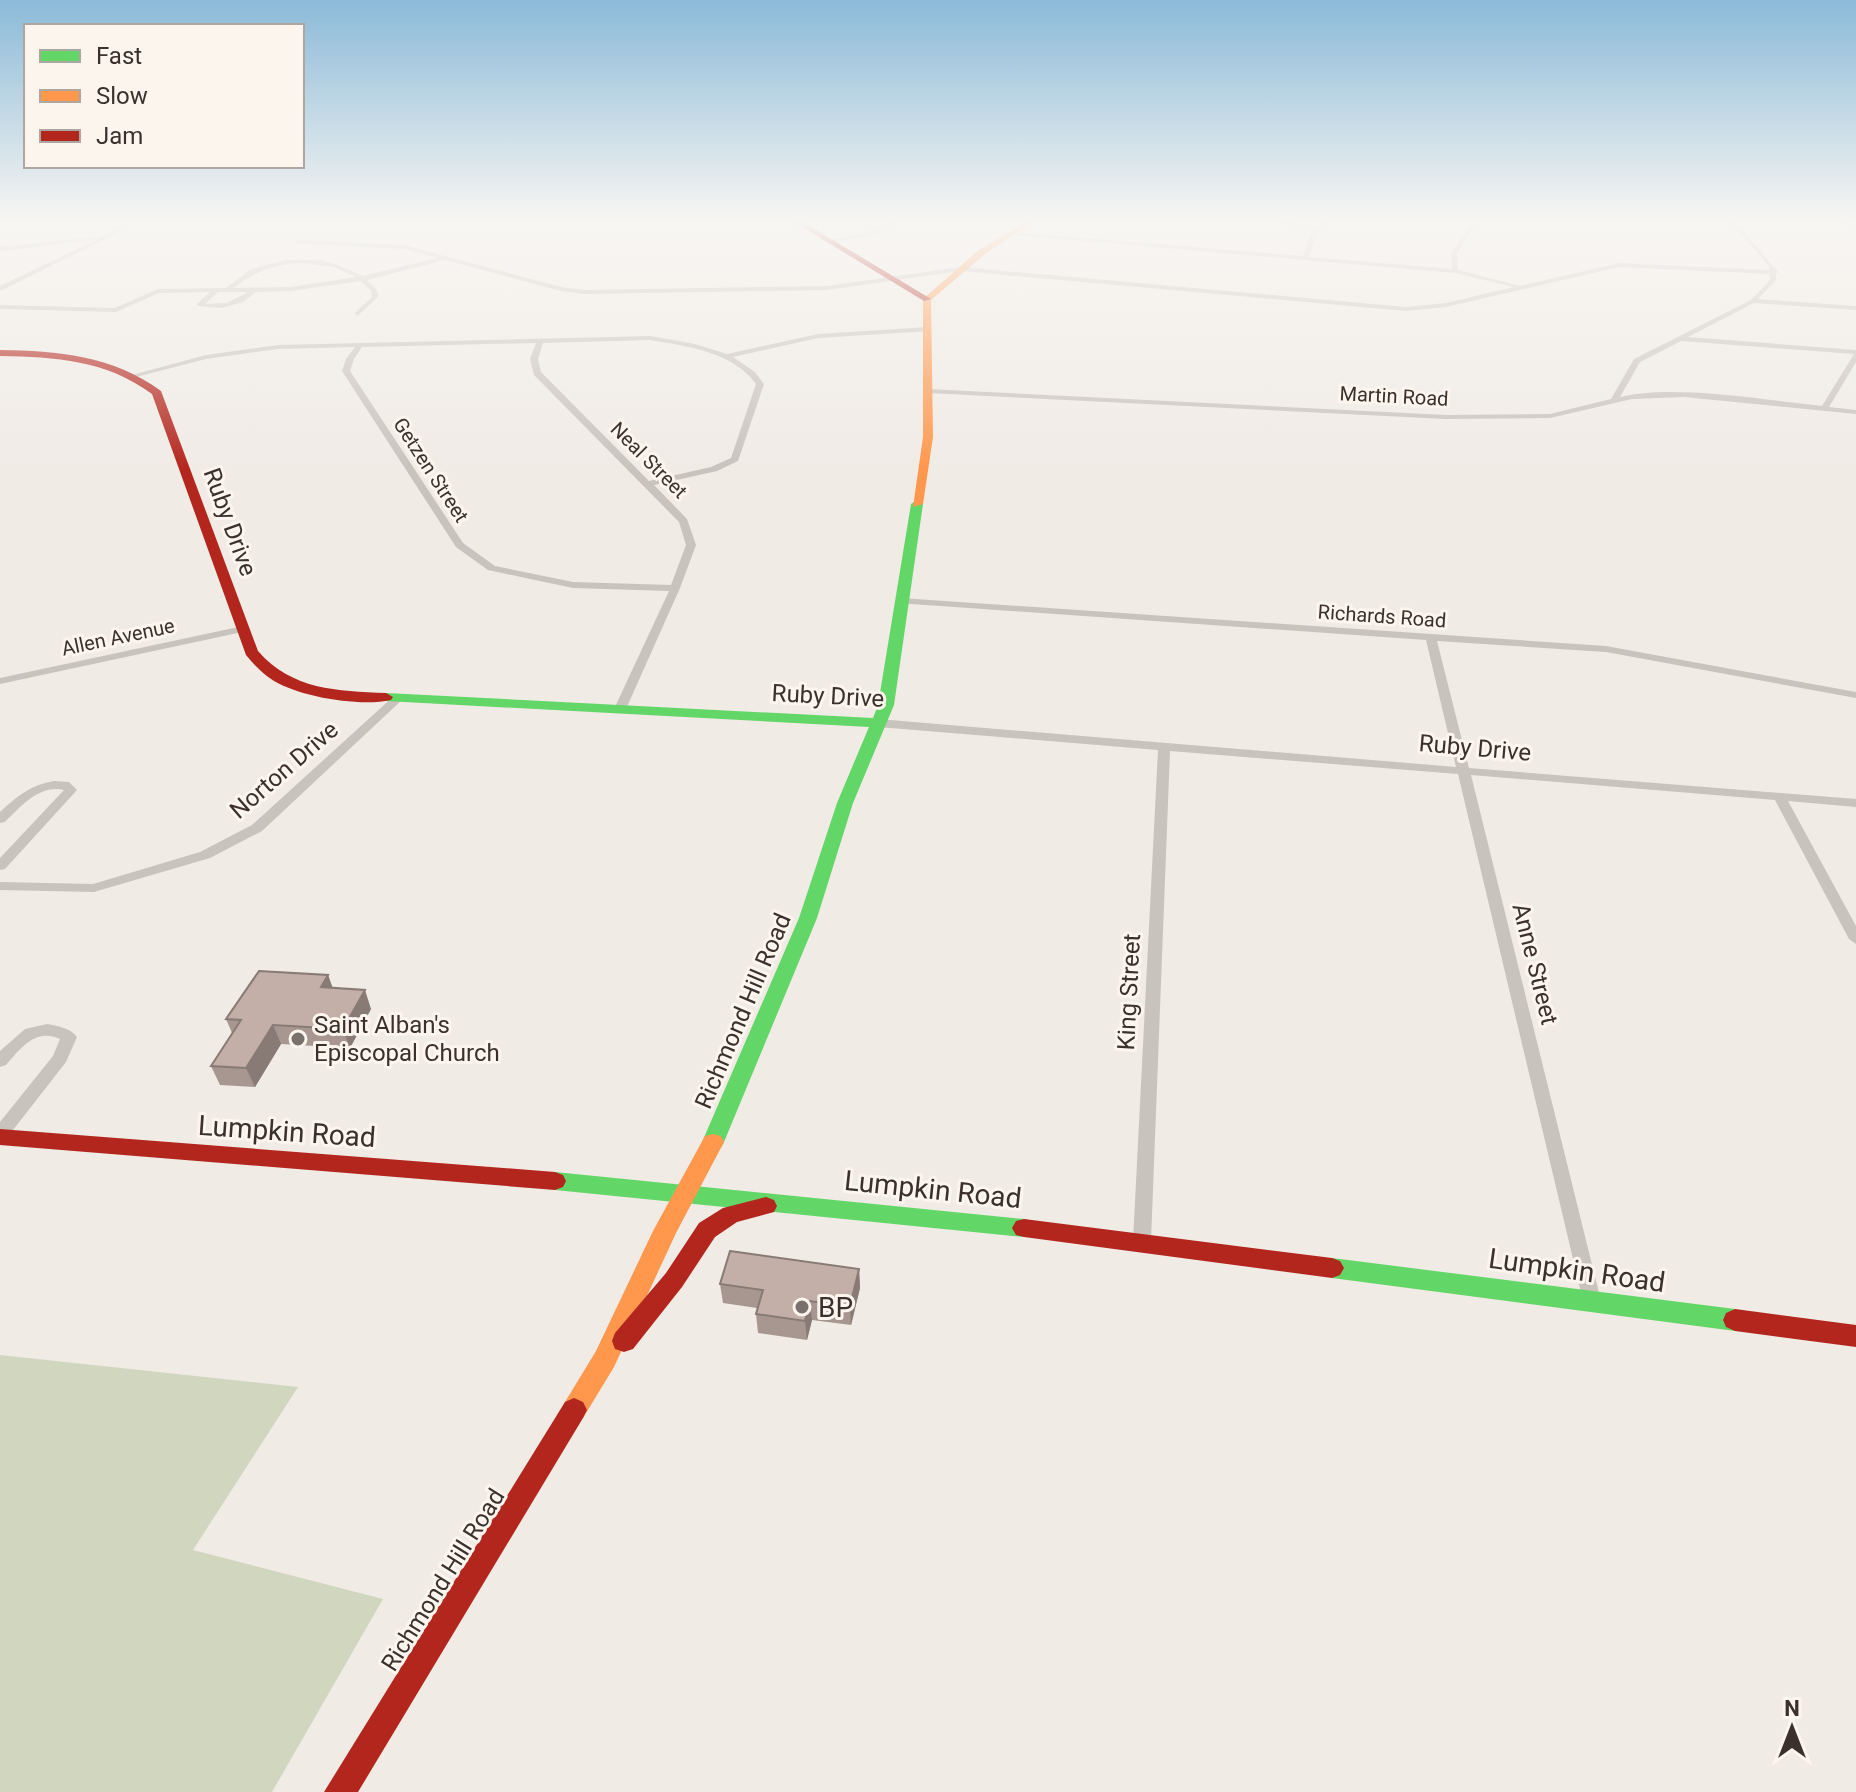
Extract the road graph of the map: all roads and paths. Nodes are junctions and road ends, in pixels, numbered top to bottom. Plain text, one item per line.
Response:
1 (135, 303) edge
2 (202, 303) edge
3 (240, 303) edge
4 (369, 303) edge
5 (927, 303) edge
6 (1335, 303) edge
7 (1456, 303) edge
8 (1750, 303) edge
9 (1777, 303) edge
10 (0, 307) edge
11 (1856, 308) edge
12 (357, 314) dead end
13 (928, 329) junction
14 (1678, 339) junction
15 (540, 341) junction
16 (360, 345) junction
17 (0, 353) edge
18 (1856, 354) edge
19 (725, 357) junction
20 (136, 375) junction
21 (928, 391) junction
22 (1614, 401) junction
23 (1824, 409) junction
24 (1856, 412) edge
25 (648, 484) junction
26 (675, 588) junction
27 (901, 601) junction
28 (243, 629) junction
29 (1431, 638) junction
30 (0, 681) edge
31 (1856, 695) edge
32 (399, 697) junction
33 (620, 709) junction
34 (878, 723) junction
35 (1164, 746) junction
36 (1464, 772) junction
37 (1779, 796) junction
38 (1856, 803) edge
39 (0, 819) edge
40 (0, 866) edge
41 (0, 886) edge
42 (1856, 939) edge
43 (0, 1061) edge
44 (0, 1136) edge
45 (687, 1192) junction
46 (783, 1201) junction
47 (1142, 1241) junction
48 (1592, 1301) junction
49 (1856, 1336) edge
50 (595, 1375) junction
51 (340, 1792) edge

1 - 10 street
2 - 3 street
4 - 12 street
5 - 13 street, Richmond Hill Road
6 - 7 street
8 - 14 street
9 - 11 street
13 - 19 street
13 - 21 street, Richmond Hill Road
14 - 18 street
14 - 22 street
15 - 16 street
15 - 19 street
15 - 25 street, Neal Street
16 - 20 street
16 - 26 street, Getzen Street
17 - 20 street
18 - 23 street
19 - 25 street
20 - 28 street, Ruby Drive
21 - 22 street, Martin Road
21 - 27 street, Richmond Hill Road
22 - 23 street, Martin Road
23 - 24 street, Martin Road
25 - 26 street, Neal Street
26 - 33 street, Neal Street
27 - 29 street, Richards Road
27 - 34 street, Richmond Hill Road
28 - 30 street, Allen Avenue
28 - 32 street, Ruby Drive
29 - 31 street, Richards Road
29 - 36 street, Anne Street
32 - 33 street, Ruby Drive
32 - 41 street, Norton Drive
33 - 34 street, Ruby Drive
34 - 35 street, Ruby Drive
34 - 45 street, Richmond Hill Road
35 - 36 street, Ruby Drive
35 - 47 street, King Street
36 - 37 street, Ruby Drive
36 - 48 street, Anne Street
37 - 38 street, Ruby Drive
37 - 42 street
39 - 40 street
43 - 44 street
44 - 45 street, Lumpkin Road
45 - 46 street, Lumpkin Road
45 - 50 street, Richmond Hill Road
46 - 47 street, Lumpkin Road
46 - 50 street
47 - 48 street, Lumpkin Road
48 - 49 street, Lumpkin Road
50 - 51 street, Richmond Hill Road

